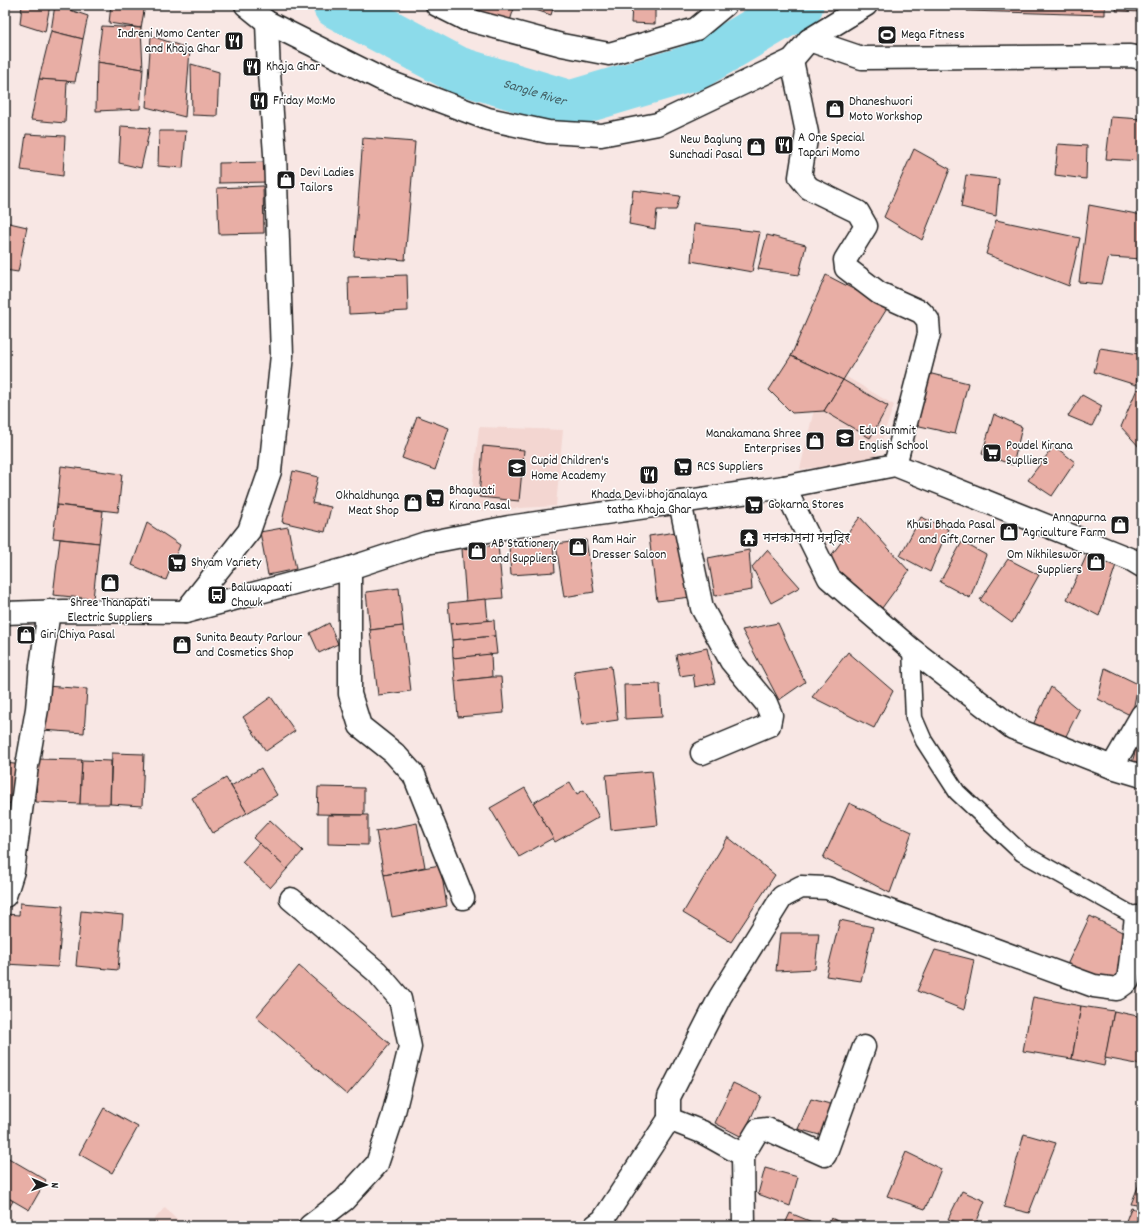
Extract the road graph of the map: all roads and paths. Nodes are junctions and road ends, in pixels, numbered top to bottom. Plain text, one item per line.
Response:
1 (246, 5) edge
2 (437, 5) edge
3 (725, 5) edge
4 (866, 5) edge
5 (465, 12) edge
6 (267, 22) junction
7 (809, 40) junction
8 (1142, 58) edge
9 (792, 60) junction
10 (895, 465) junction
11 (784, 487) junction
12 (680, 502) junction
13 (1142, 566) edge
14 (350, 568) junction
15 (49, 611) junction
16 (185, 612) junction
17 (5, 613) edge
18 (911, 649) junction
19 (1142, 715) edge
20 (702, 753) dead end
21 (1112, 766) junction
22 (1142, 776) edge
23 (5, 896) edge
24 (463, 898) dead end
25 (291, 899) dead end
26 (1136, 917) joint
27 (864, 1048) dead end
28 (669, 1119) junction
29 (743, 1156) junction
30 (310, 1226) edge
31 (595, 1226) edge
32 (744, 1226) edge

1 - 6 street
2 - 5 street
3 - 5 street
4 - 7 street
6 - 9 street
6 - 16 street
7 - 8 street
7 - 9 street
9 - 10 street
10 - 11 street
10 - 13 street
11 - 12 street
11 - 18 street
12 - 14 street
12 - 20 street
14 - 16 street
14 - 24 street
15 - 16 street
15 - 17 street
15 - 23 street
18 - 21 street
18 - 26 lane
19 - 21 street
21 - 22 street
25 - 30 street
26 - 28 street
27 - 29 street
28 - 29 street
28 - 31 street
29 - 32 street

